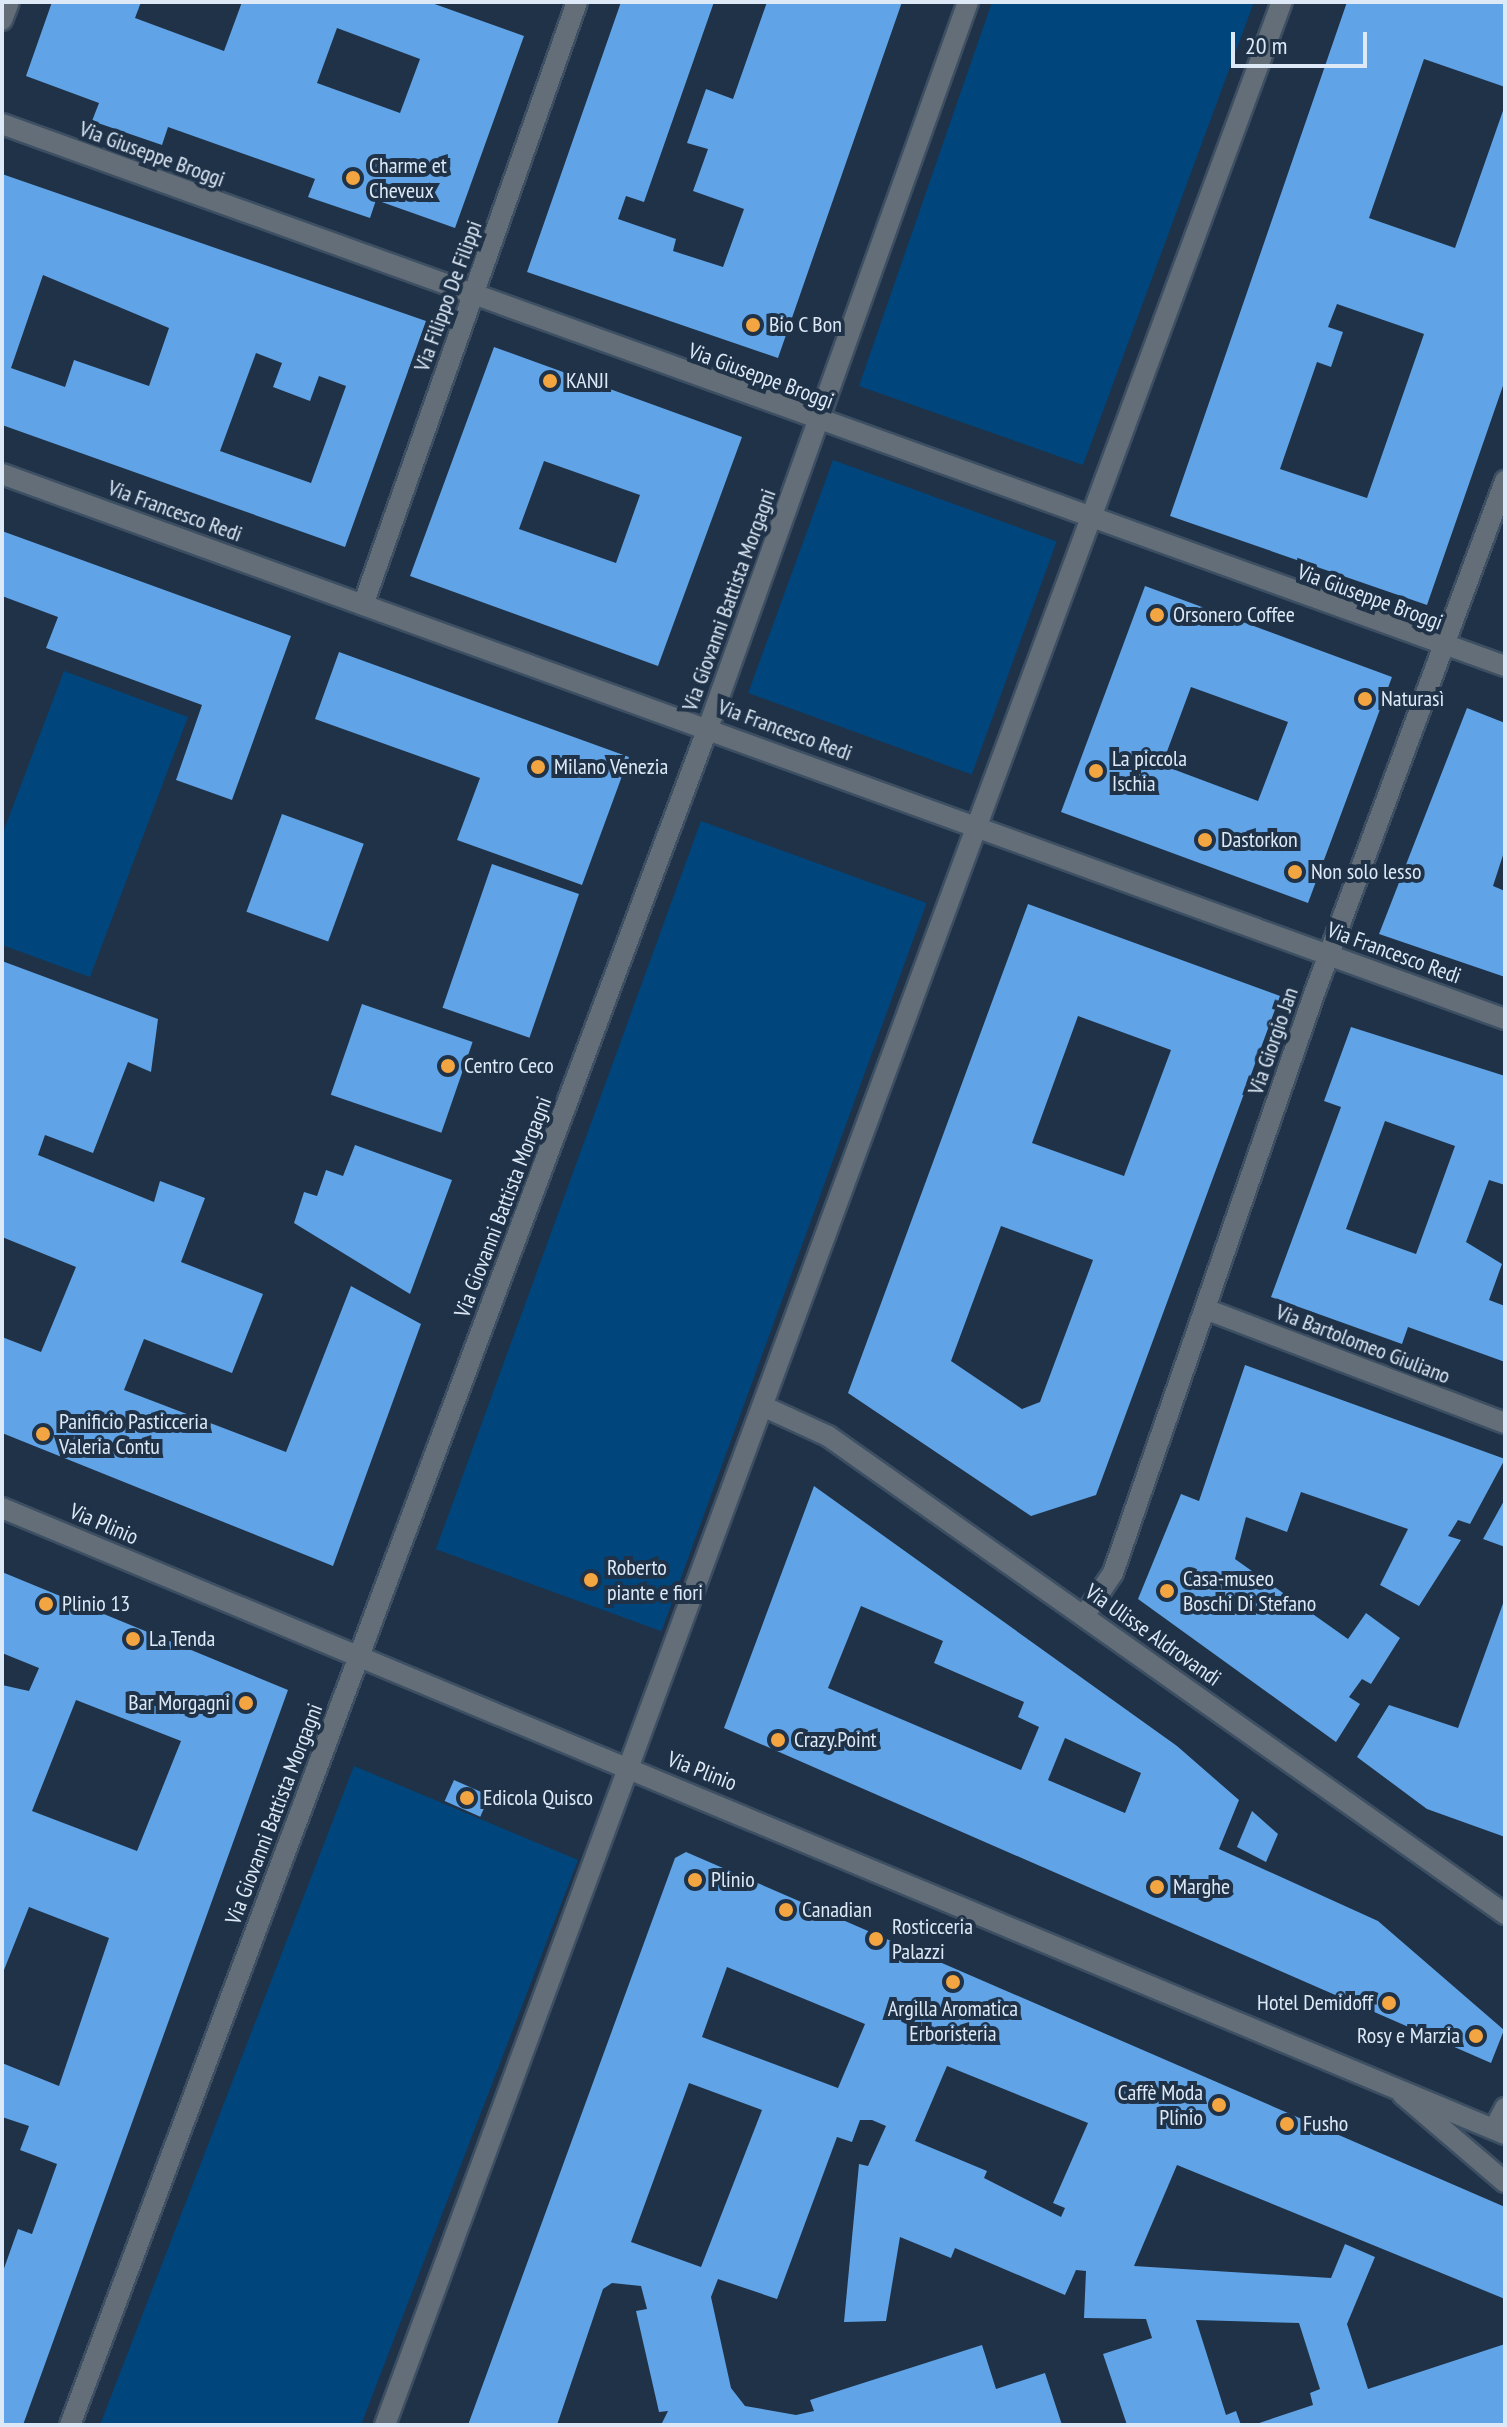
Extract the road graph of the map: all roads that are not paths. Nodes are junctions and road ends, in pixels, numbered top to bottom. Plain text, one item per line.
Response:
1 (9, 2) edge
2 (577, 2) edge
3 (968, 2) edge
4 (1282, 2) edge
5 (2, 20) edge
6 (2, 124) edge
7 (473, 296) junction
8 (819, 423) junction
9 (2, 474) edge
10 (1505, 481) edge
11 (1092, 522) junction
12 (363, 605) junction
13 (1443, 649) junction
14 (1505, 666) edge
15 (708, 728) junction
16 (981, 825) junction
17 (1329, 954) junction
18 (1505, 1019) edge
19 (1205, 1309) junction
20 (767, 1408) junction
21 (1505, 1423) edge
22 (2, 1508) edge
23 (1084, 1616) junction
24 (359, 1657) junction
25 (631, 1769) junction
26 (1505, 1914) edge
27 (1385, 2079) junction
28 (1412, 2103) junction
29 (1505, 2108) edge
30 (1501, 2135) edge
31 (1505, 2182) edge
32 (70, 2425) edge
33 (385, 2425) edge

1 - 5 street
2 - 7 street, Via Filippo De Filippi
3 - 8 street, Via Giovanni Battista Morgagni
4 - 11 street
6 - 7 street, Via Giuseppe Broggi
7 - 8 street, Via Giuseppe Broggi
7 - 12 street, Via Filippo De Filippi
8 - 11 street, Via Giuseppe Broggi
8 - 15 street, Via Giovanni Battista Morgagni
9 - 12 street, Via Francesco Redi
10 - 13 street, Via Giorgio Jan
11 - 13 street, Via Giuseppe Broggi
11 - 16 street
12 - 15 street, Via Francesco Redi
13 - 14 street, Via Giuseppe Broggi
13 - 17 street, Via Giorgio Jan
15 - 16 street, Via Francesco Redi
15 - 24 street, Via Giovanni Battista Morgagni
16 - 17 street, Via Francesco Redi
16 - 20 street
17 - 18 street, Via Francesco Redi
17 - 19 street, Via Giorgio Jan
19 - 21 street, Via Bartolomeo Giuliano
19 - 23 street, Via Giorgio Jan
20 - 23 street, Via Ulisse Aldrovandi
20 - 25 street
22 - 24 street, Via Plinio
23 - 26 street, Via Ulisse Aldrovandi
24 - 25 street, Via Plinio
24 - 32 street, Via Giovanni Battista Morgagni
25 - 27 street, Via Plinio
25 - 33 street
27 - 28 street, Via Plinio
27 - 30 street, Via Plinio
28 - 30 street, Via Plinio
28 - 31 street, Via Plinio
29 - 30 street

